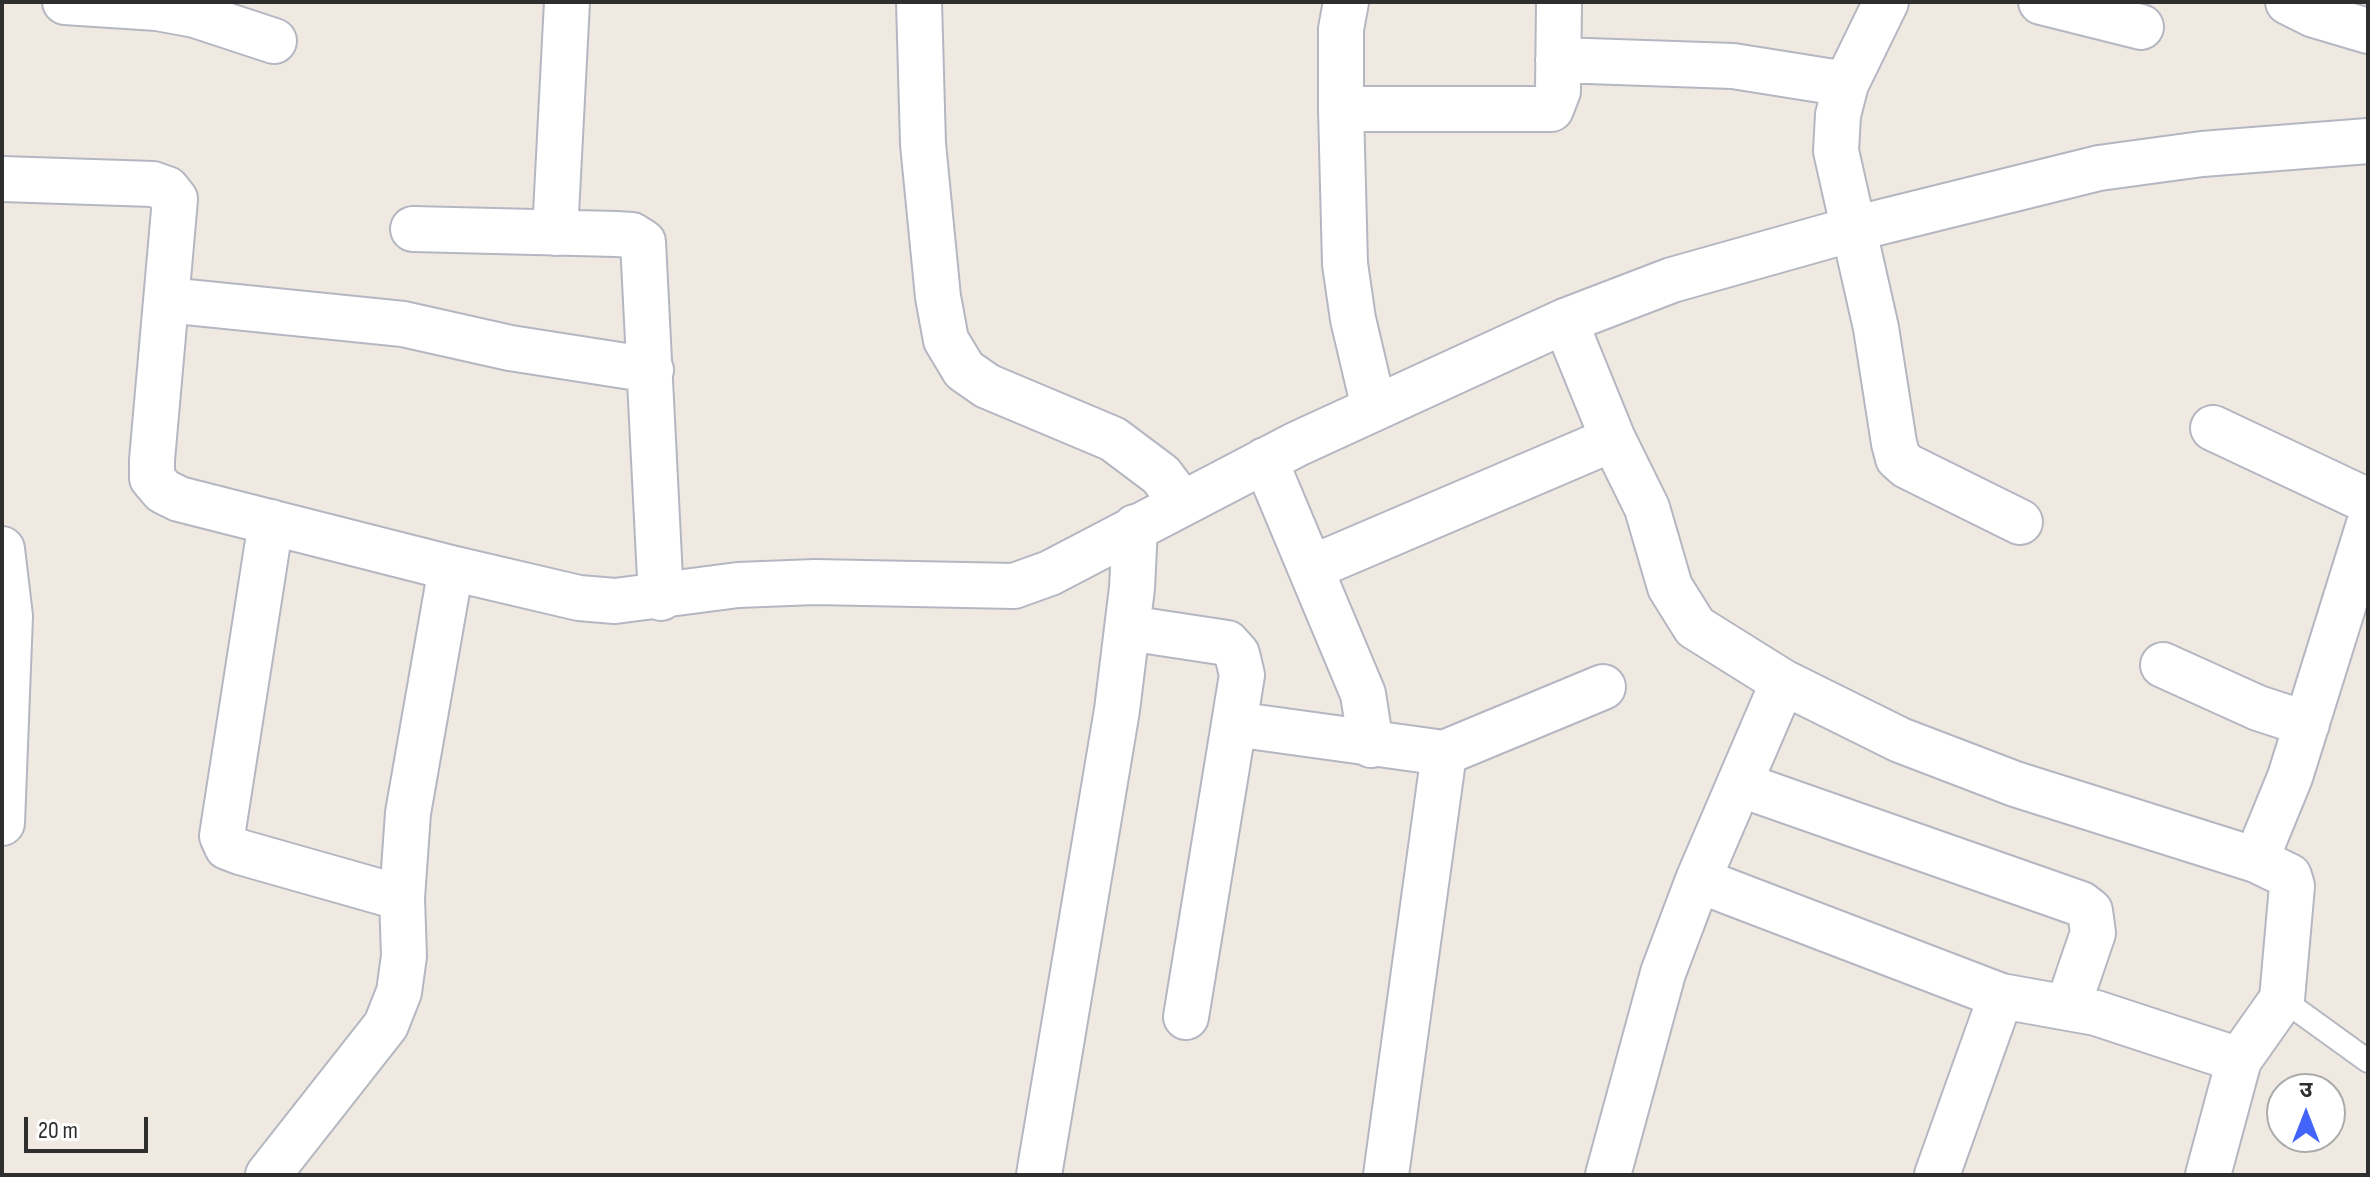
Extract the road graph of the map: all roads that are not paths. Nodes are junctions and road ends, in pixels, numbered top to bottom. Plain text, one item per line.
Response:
1 (65, 2) edge
2 (567, 2) edge
3 (919, 2) edge
4 (1346, 2) edge
5 (1559, 2) edge
6 (1886, 2) edge
7 (2041, 2) edge
8 (2288, 2) edge
9 (2141, 27) dead end
10 (2368, 31) edge
11 (274, 41) dead end
12 (1558, 60) junction
13 (1846, 84) junction
14 (1341, 109) junction
15 (2368, 141) edge
16 (2, 179) edge
17 (413, 229) dead end
18 (1853, 229) junction
19 (555, 233) junction
20 (167, 300) junction
21 (1565, 321) junction
22 (651, 370) junction
23 (1374, 408) junction
24 (2213, 428) dead end
25 (1613, 439) junction
26 (1265, 460) junction
27 (2368, 501) edge
28 (1182, 503) junction
29 (271, 522) junction
30 (2020, 522) dead end
31 (1135, 527) junction
32 (2368, 527) edge
33 (2, 549) edge
34 (451, 568) junction
35 (1311, 568) junction
36 (661, 598) junction
37 (1128, 628) junction
38 (2163, 665) dead end
39 (1783, 682) junction
40 (1603, 687) dead end
41 (1234, 724) junction
42 (2307, 724) junction
43 (1371, 745) junction
44 (1444, 753) junction
45 (1739, 784) junction
46 (2, 823) edge
47 (2256, 860) junction
48 (1698, 880) junction
49 (402, 898) junction
50 (2001, 996) junction
51 (2282, 999) junction
52 (2068, 1006) junction
53 (1186, 1017) dead end
54 (2239, 1060) junction
55 (2368, 1061) edge
56 (268, 1175) edge
57 (1039, 1175) edge
58 (1386, 1175) edge
59 (1608, 1175) edge
60 (1937, 1175) edge
61 (2208, 1175) edge

1 - 11 street
2 - 19 street
3 - 28 street
4 - 14 street
5 - 12 street
6 - 13 street
7 - 9 street
8 - 10 street
12 - 13 street
12 - 14 street
13 - 18 street
14 - 23 street
15 - 18 street
16 - 20 street
17 - 19 street
18 - 21 street
18 - 30 street
19 - 22 street
20 - 22 street
20 - 29 street
21 - 23 street
21 - 25 street
22 - 36 street
23 - 26 street
24 - 27 street
25 - 35 street
25 - 39 street
26 - 28 street
26 - 35 street
28 - 31 street
29 - 34 street
29 - 49 street
31 - 36 street
31 - 37 street
32 - 42 street
33 - 46 street
34 - 36 street
34 - 49 street
35 - 43 street
37 - 41 street
37 - 57 street
38 - 42 street
39 - 45 street
39 - 47 street
40 - 44 street
41 - 43 street
41 - 53 street
42 - 47 street
43 - 44 street
44 - 58 street
45 - 48 street
45 - 52 street
47 - 51 street
48 - 50 street
48 - 59 street
49 - 56 street
50 - 52 street
50 - 60 street
51 - 54 street
51 - 55 lane
52 - 54 street
54 - 61 street

